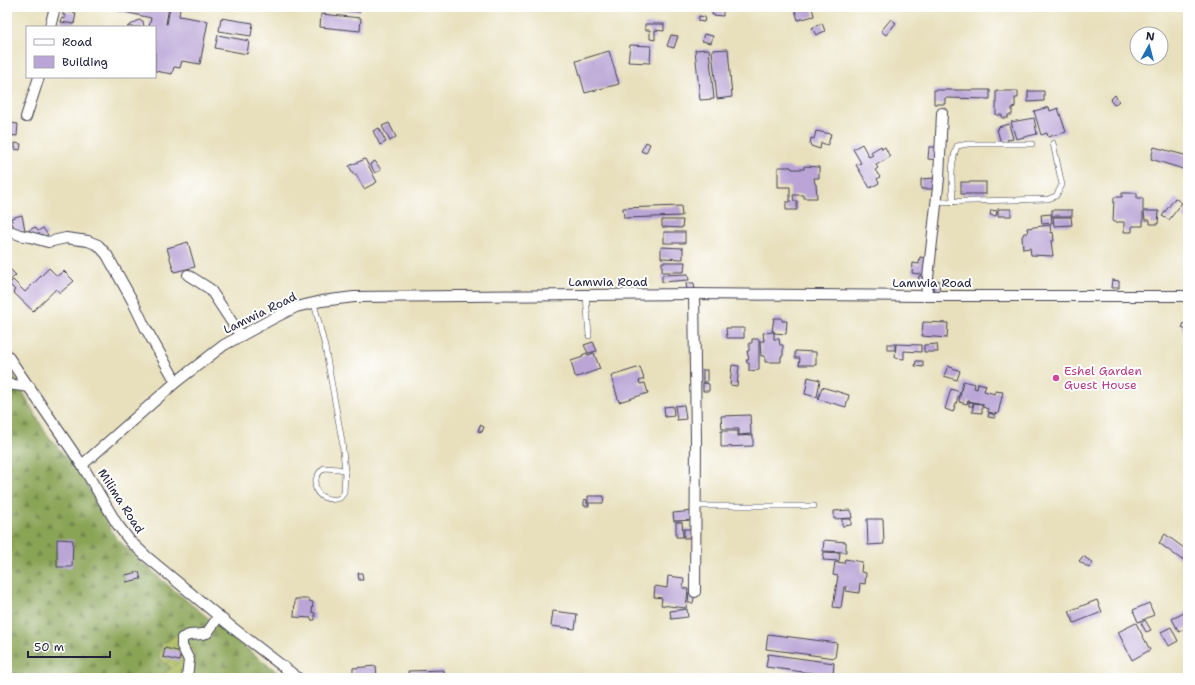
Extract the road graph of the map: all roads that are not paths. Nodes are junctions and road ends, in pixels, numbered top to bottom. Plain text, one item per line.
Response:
1 (55, 7) edge
2 (50, 26) edge
3 (39, 78) edge
4 (942, 113) dead end
5 (26, 117) dead end
6 (1053, 143) dead end
7 (1032, 144) dead end
8 (937, 202) junction
9 (953, 202) junction
10 (7, 230) edge
11 (188, 275) dead end
12 (694, 294) junction
13 (586, 295) junction
14 (926, 296) junction
15 (1188, 296) edge
16 (314, 303) junction
17 (241, 336) junction
18 (589, 336) dead end
19 (7, 355) edge
20 (176, 382) junction
21 (7, 384) edge
22 (30, 387) junction
23 (82, 465) junction
24 (344, 471) junction
25 (696, 506) junction
26 (814, 506) dead end
27 (695, 592) dead end
28 (219, 616) junction
29 (188, 678) edge
30 (298, 678) edge

1 - 2 street
3 - 5 street
4 - 8 street
6 - 9 lane
7 - 9 lane
8 - 9 lane
8 - 14 street
10 - 20 street
11 - 17 street
12 - 13 street, Lamwia Road
12 - 14 street, Lamwia Road
12 - 25 street
13 - 16 street, Lamwia Road
13 - 18 lane
14 - 15 street, Lamwia Road
16 - 17 street, Lamwia Road
16 - 24 lane
17 - 20 street, Lamwia Road
19 - 22 street, Milima Road
20 - 23 street, Lamwia Road
21 - 22 street
22 - 23 street, Milima Road
23 - 28 street, Milima Road
24 - 24 lane
25 - 26 lane
25 - 27 street
28 - 29 street
28 - 30 street, Milima Road

